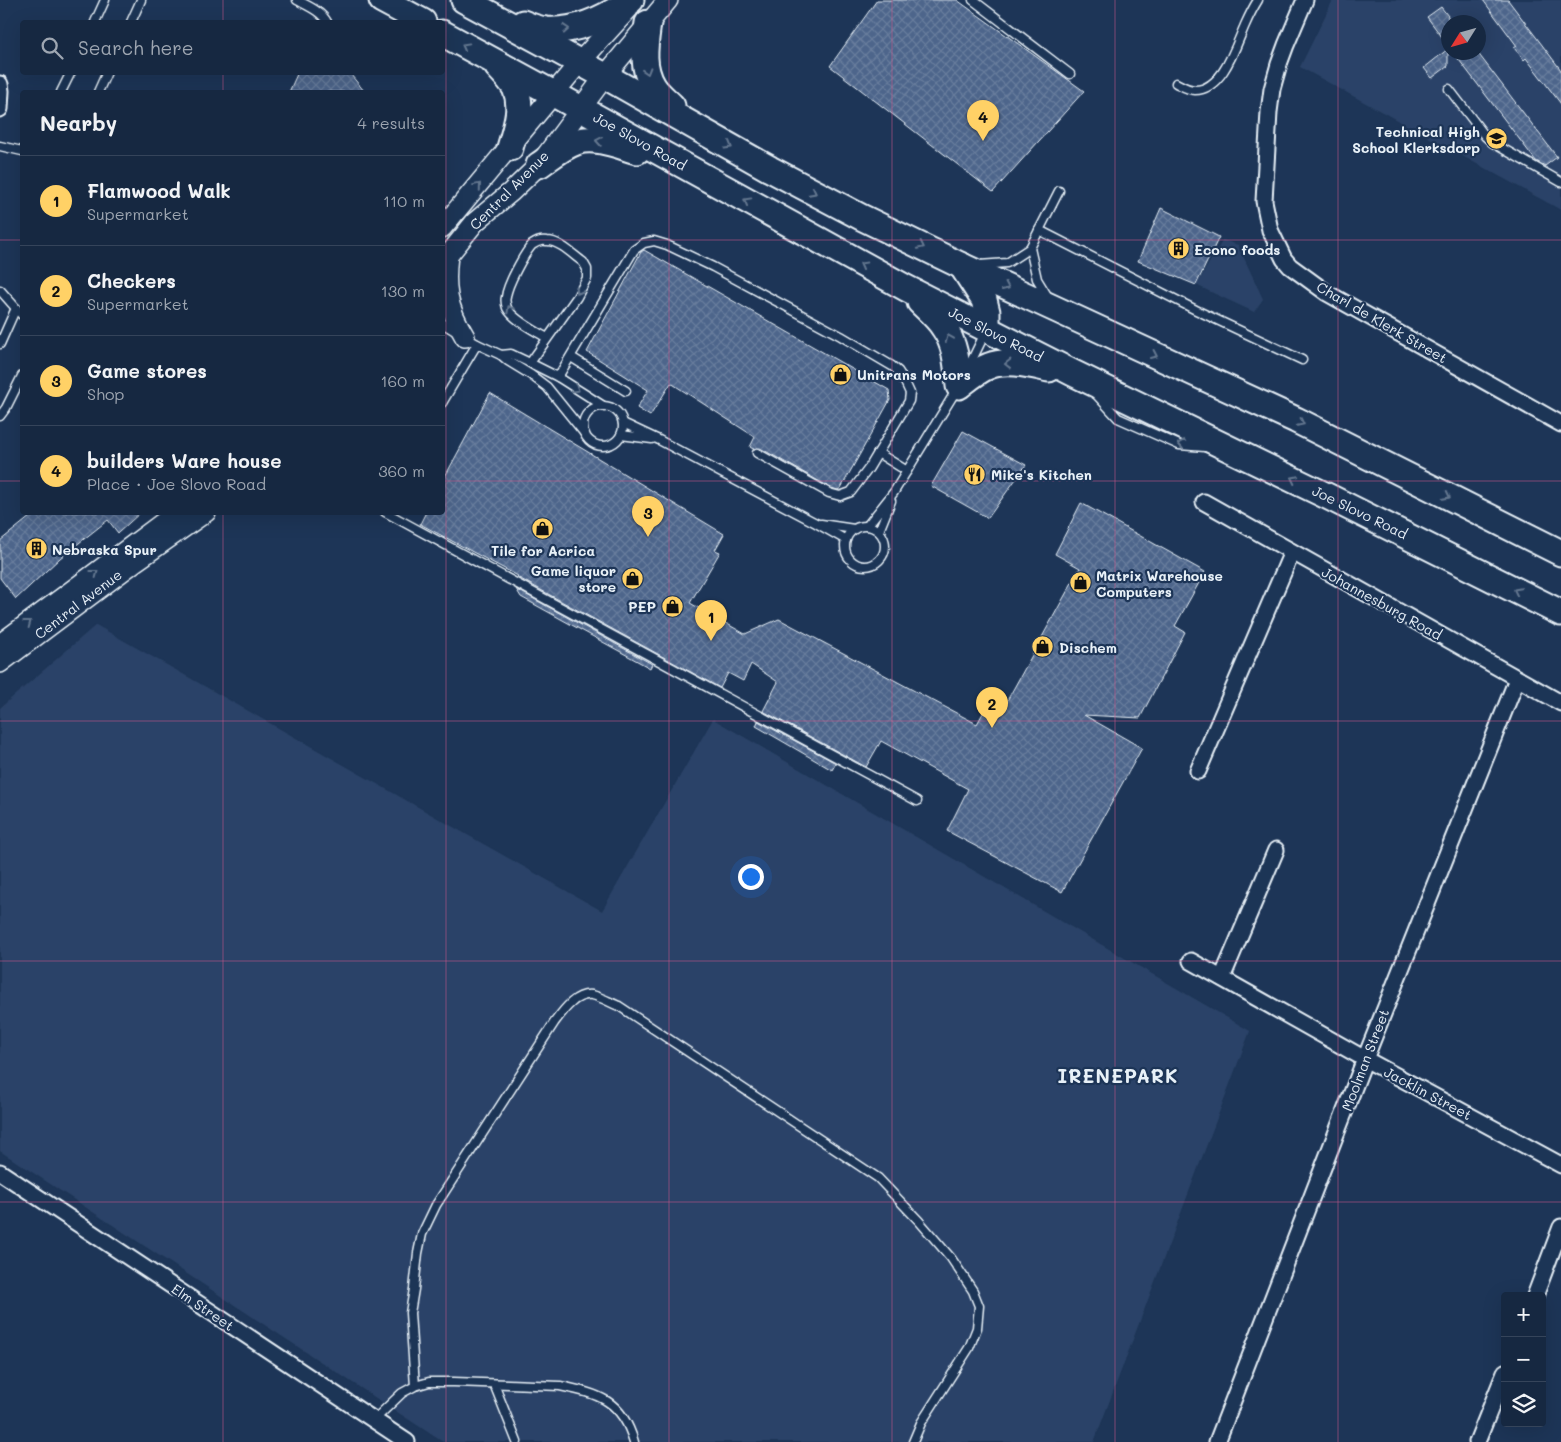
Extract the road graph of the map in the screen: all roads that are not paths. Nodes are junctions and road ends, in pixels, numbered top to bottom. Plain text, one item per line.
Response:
1 (105, 0) edge
2 (141, 0) edge
3 (297, 0) edge
4 (382, 0) edge
5 (631, 0) edge
6 (636, 0) edge
7 (668, 0) edge
8 (973, 0) edge
9 (1258, 0) edge
10 (1305, 0) edge
11 (474, 6) edge
12 (96, 20) edge
13 (132, 20) edge
14 (325, 20) edge
15 (419, 20) edge
16 (648, 24) junction
17 (445, 35) edge
18 (492, 61) junction
19 (579, 63) junction
20 (1070, 74) dead end
21 (70, 75) edge
22 (106, 75) edge
23 (605, 76) junction
24 (1176, 83) dead end
25 (0, 84) edge
26 (1449, 89) dead end
27 (62, 90) edge
28 (99, 90) edge
29 (554, 94) junction
30 (0, 109) edge
31 (581, 109) junction
32 (689, 123) junction
33 (0, 146) edge
34 (510, 148) junction
35 (20, 151) edge
36 (680, 163) junction
37 (539, 164) junction
38 (1561, 182) edge
39 (1059, 191) dead end
40 (445, 225) edge
41 (1039, 230) junction
42 (1030, 248) junction
43 (445, 259) edge
44 (962, 266) junction
45 (906, 288) junction
46 (0, 290) edge
47 (16, 308) junction
48 (1058, 310) junction
49 (20, 313) edge
50 (445, 325) edge
51 (987, 329) junction
52 (547, 338) junction
53 (471, 340) junction
54 (0, 344) edge
55 (501, 355) junction
56 (570, 357) junction
57 (1302, 360) dead end
58 (530, 363) junction
59 (1077, 375) junction
60 (558, 377) junction
61 (20, 380) edge
62 (959, 386) junction
63 (626, 391) dead end
64 (445, 396) edge
65 (605, 406) junction
66 (0, 416) edge
67 (623, 423) junction
68 (1561, 424) edge
69 (585, 434) junction
70 (621, 435) junction
71 (659, 440) junction
72 (757, 453) dead end
73 (878, 453) junction
74 (907, 471) junction
75 (894, 492) junction
76 (1204, 502) dead end
77 (173, 515) edge
78 (202, 515) edge
79 (391, 515) edge
80 (816, 523) junction
81 (867, 526) junction
82 (854, 529) junction
83 (879, 531) junction
84 (846, 540) junction
85 (1292, 552) junction
86 (1561, 553) edge
87 (1561, 613) edge
88 (0, 644) edge
89 (0, 663) edge
90 (1516, 679) junction
91 (1561, 703) edge
92 (1198, 771) dead end
93 (917, 801) dead end
94 (1276, 850) dead end
95 (1191, 961) dead end
96 (1222, 978) junction
97 (1365, 1059) junction
98 (1561, 1164) edge
99 (0, 1172) edge
100 (1561, 1227) edge
101 (1537, 1292) edge
102 (1501, 1382) edge
103 (494, 1384) junction
104 (415, 1386) junction
105 (374, 1420) junction
106 (407, 1442) edge
107 (517, 1442) edge
108 (634, 1442) edge
109 (914, 1442) edge
110 (1217, 1442) edge
111 (1477, 1442) edge

1 - 12 lane
2 - 13 lane
3 - 14 lane
4 - 15 highway
11 -> 5 highway
6 - 19 street, Central Avenue
7 - 16 street, Central Avenue
8 - 20 lane
9 - 24 lane
10 - 68 street, Charl de Klerk Street
11 - 19 highway
16 - 23 street, Central Avenue
16 -> 32 highway
18 -> 17 highway, Joe Slovo Road
18 - 29 highway, Joe Slovo Road
18 - 34 highway
19 - 23 highway
19 - 29 street, Central Avenue
21 - 27 lane
22 - 28 lane
23 - 31 street, Central Avenue
23 - 32 highway
25 - 30 street
26 - 38 lane
29 - 31 highway, Joe Slovo Road
29 - 34 street, Central Avenue
31 - 36 highway, Joe Slovo Road
31 - 37 street, Central Avenue
32 -> 44 highway
33 - 35 lane
40 -> 34 street, Central Avenue
36 -> 37 highway
45 -> 36 highway, Joe Slovo Road
37 - 43 street, Central Avenue
39 - 41 lane
41 - 42 lane
41 - 57 lane
42 - 44 lane
42 - 48 lane
43 - 53 street
44 -> 48 highway
44 - 51 highway
45 - 51 highway, Joe Slovo Road
62 -> 45 highway
46 - 47 lane
47 - 49 lane
47 - 54 lane
48 -> 86 highway
50 - 53 lane
51 - 59 highway, Joe Slovo Road
51 - 62 lane
52 -> 52 lane
52 - 58 lane
53 - 55 lane
53 - 64 lane
55 - 58 lane
55 - 69 lane
56 - 60 lane
56 - 63 lane
56 - 73 lane
58 - 60 lane
59 -> 62 highway
87 -> 59 highway, Joe Slovo Road
60 -> 65 lane
61 - 66 lane
62 - 74 lane
65 - 67 lane
65 - 69 lane
67 - 70 lane
67 - 71 lane
69 - 70 lane
70 - 71 lane
71 - 80 lane
72 - 73 lane
73 - 74 lane
74 - 75 lane
75 - 81 lane
75 - 83 lane
76 - 85 street, Johannesburg Road
88 -> 77 street, Central Avenue
78 - 89 street, Central Avenue
79 - 93 lane
80 - 82 lane
80 - 84 lane
81 - 82 lane
81 - 83 lane
82 - 84 lane
83 - 84 lane
85 - 90 street, Johannesburg Road
85 - 92 street
90 - 91 street, Johannesburg Road
90 - 97 street, Moolman Street
94 - 96 street
95 - 96 street, Jacklin Street
96 - 97 street, Jacklin Street
97 - 98 street, Jacklin Street
97 - 110 street, Moolman Street
99 - 105 street, Elm Street
100 - 101 street
102 - 111 street
103 - 104 lane
103 - 107 lane
103 - 108 lane
104 - 105 lane
104 - 109 lane
105 - 106 street, Elm Street

